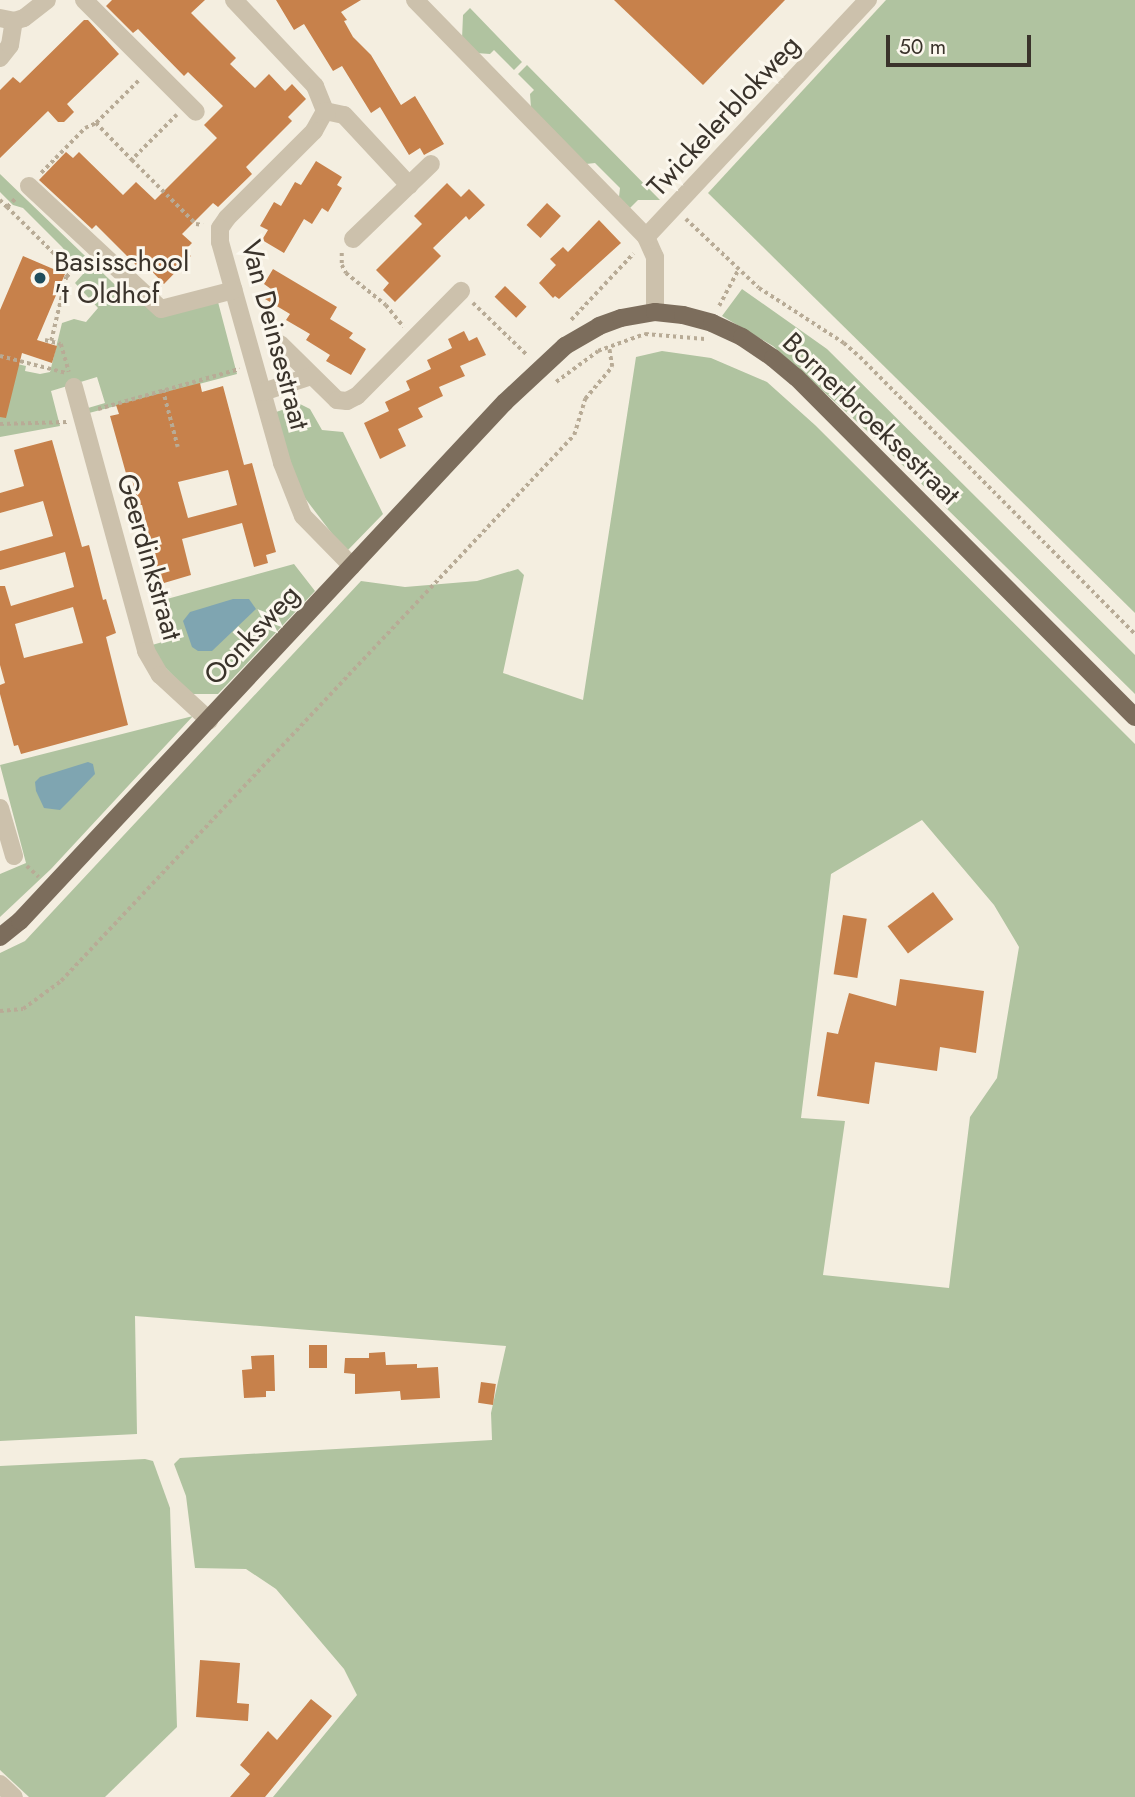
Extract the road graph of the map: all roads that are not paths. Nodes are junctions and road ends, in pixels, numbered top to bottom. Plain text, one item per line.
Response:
1 (47, 0) edge
2 (84, 0) edge
3 (234, 0) edge
4 (415, 0) edge
5 (868, 0) edge
6 (7, 19) edge
7 (0, 58) edge
8 (192, 108) road end
9 (325, 111) junction
10 (431, 164) dead end
11 (408, 185) junction
12 (29, 186) road end
13 (646, 237) junction
14 (353, 239) road end
15 (234, 290) junction
16 (461, 291) road end
17 (655, 312) junction
18 (280, 344) dead end
19 (311, 376) junction
20 (74, 387) dead end
21 (262, 392) junction
22 (352, 566) junction
23 (1135, 717) edge
24 (209, 720) junction
25 (0, 808) edge
26 (14, 856) road end
27 (0, 937) edge
28 (0, 1784) edge
29 (14, 1797) edge

1 - 6 street
2 - 8 street
3 - 9 street
4 - 13 street
5 - 13 street, Twickelerblokweg
6 - 7 street
9 - 11 street
9 - 15 street, Van Deinsestraat
10 - 11 street
11 - 14 street
12 - 15 street
13 - 17 street
15 - 21 street, Van Deinsestraat
16 - 19 street
17 - 22 main road, Oonksweg
17 - 23 main road, Bornerbroeksestraat
18 - 19 street
19 - 21 street
20 - 24 street, Geerdinkstraat
21 - 22 street, Van Deinsestraat
22 - 24 main road, Oonksweg
24 - 27 main road, Oonksweg
25 - 26 street
28 - 29 street

